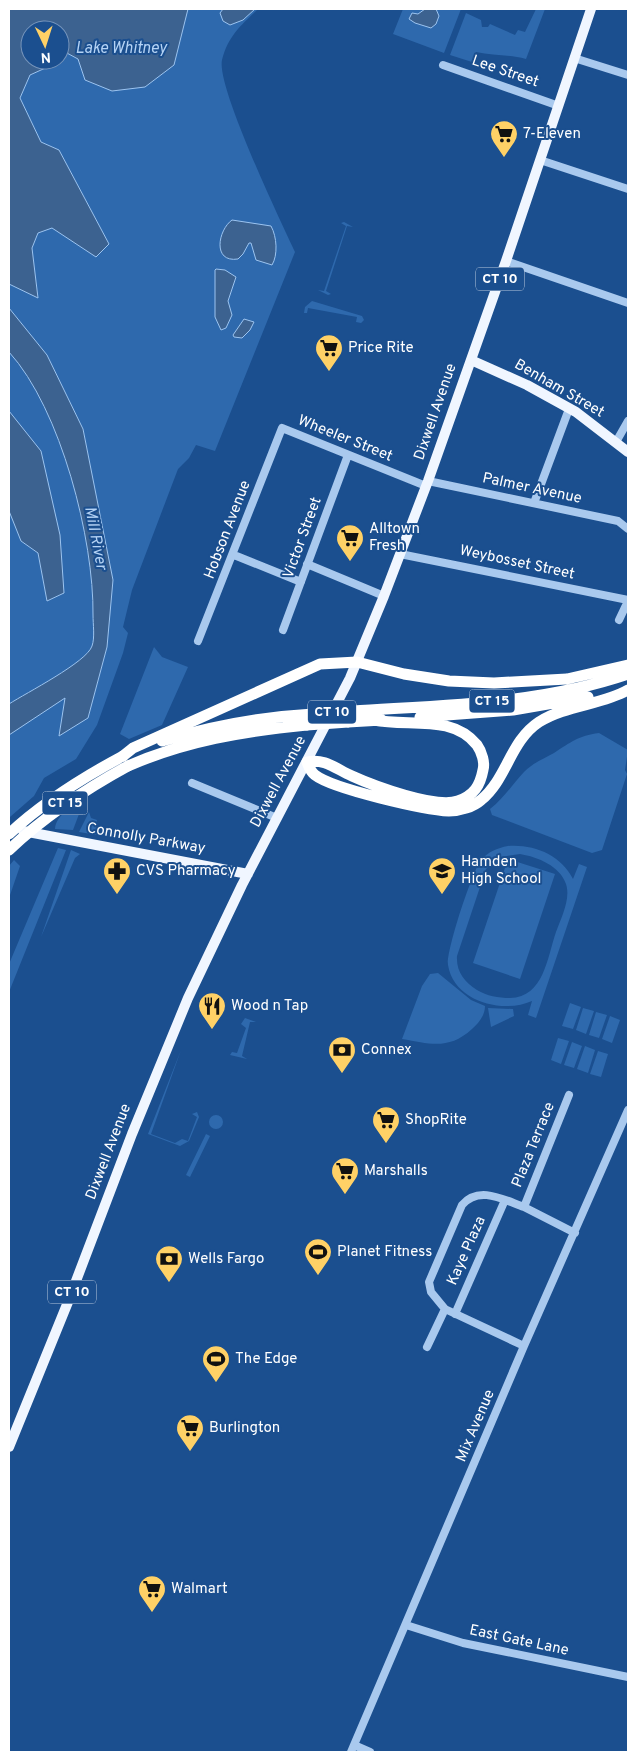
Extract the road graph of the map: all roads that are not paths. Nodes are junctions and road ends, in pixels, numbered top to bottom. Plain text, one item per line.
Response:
1 (591, 9) edge
2 (574, 58) junction
3 (443, 65) dead end
4 (628, 76) edge
5 (559, 106) junction
6 (540, 160) junction
7 (628, 189) edge
8 (506, 261) junction
9 (628, 303) edge
10 (471, 360) junction
11 (569, 408) junction
12 (628, 421) edge
13 (282, 428) joint
14 (616, 442) junction
15 (628, 452) edge
16 (348, 455) junction
17 (427, 484) junction
18 (534, 503) junction
19 (628, 529) edge
20 (400, 554) junction
21 (234, 555) junction
22 (307, 564) junction
23 (301, 582) junction
24 (384, 596) junction
25 (628, 600) edge
26 (619, 620) dead end
27 (283, 630) dead end
28 (198, 641) dead end
29 (357, 662) junction
30 (628, 665) edge
31 (628, 674) edge
32 (628, 689) edge
33 (374, 720) junction
34 (126, 761) junction
35 (307, 762) junction
36 (192, 783) dead end
37 (277, 818) junction
38 (9, 828) edge
39 (9, 834) edge
40 (9, 850) edge
41 (248, 874) junction
42 (569, 1095) dead end
43 (628, 1110) edge
44 (504, 1200) junction
45 (524, 1208) junction
46 (575, 1233) junction
47 (445, 1309) junction
48 (455, 1314) junction
49 (524, 1346) junction
50 (427, 1347) dead end
51 (9, 1447) edge
52 (406, 1625) junction
53 (628, 1677) edge
54 (353, 1749) edge
55 (370, 1752) edge

1 - 2 main road, Dixwell Avenue / CT 10
2 - 4 street
2 - 5 main road, Dixwell Avenue / CT 10
3 - 5 street, Lee Street
5 - 6 main road, Dixwell Avenue / CT 10
6 - 7 street
6 - 8 main road, Dixwell Avenue / CT 10
8 - 9 street
8 - 10 main road, Dixwell Avenue / CT 10
10 - 11 main road, Benham Street
10 - 17 main road, Dixwell Avenue / CT 10
11 - 14 main road, Benham Street
11 - 18 street
12 - 14 street
13 - 16 street, Wheeler Street
13 - 21 street, Hobson Avenue
14 - 15 main road, Benham Street
16 - 17 street, Wheeler Street
16 - 22 street, Victor Street
17 - 18 street, Palmer Avenue
17 - 20 main road, Dixwell Avenue / CT 10
18 - 19 street, Palmer Avenue
20 - 24 main road, Dixwell Avenue / CT 10
20 - 25 street, Weybosset Street
21 - 23 street
21 - 28 street, Hobson Avenue
22 - 23 street, Victor Street
22 - 24 street
23 - 27 street, Victor Street
24 - 29 main road, Dixwell Avenue / CT 10
25 - 26 street
29 - 30 highway
29 - 34 highway
29 - 35 main road, Dixwell Avenue / CT 10
31 - 34 highway, CT 15, bridge
32 - 33 highway, CT 15
32 - 35 highway
33 - 34 highway, CT 15, bridge
33 - 35 highway
34 - 39 highway, CT 15, bridge
34 - 40 highway, CT 15, bridge
35 - 37 main road, Dixwell Avenue / CT 10
36 - 37 street
37 - 41 main road, Dixwell Avenue / CT 10
38 - 41 main road, Connolly Parkway
41 - 51 main road, Dixwell Avenue / CT 10
42 - 45 street, Plaza Terrace
43 - 46 street, Mix Avenue
44 - 45 street, Kaye Plaza
44 - 47 street, Kaye Plaza
44 - 48 street, Kaye Plaza
45 - 46 street, Plaza Terrace
46 - 49 street, Mix Avenue
47 - 48 street
47 - 50 street
48 - 49 street
49 - 52 street, Mix Avenue
52 - 53 street, East Gate Lane
52 - 54 street, Mix Avenue
54 - 55 street

